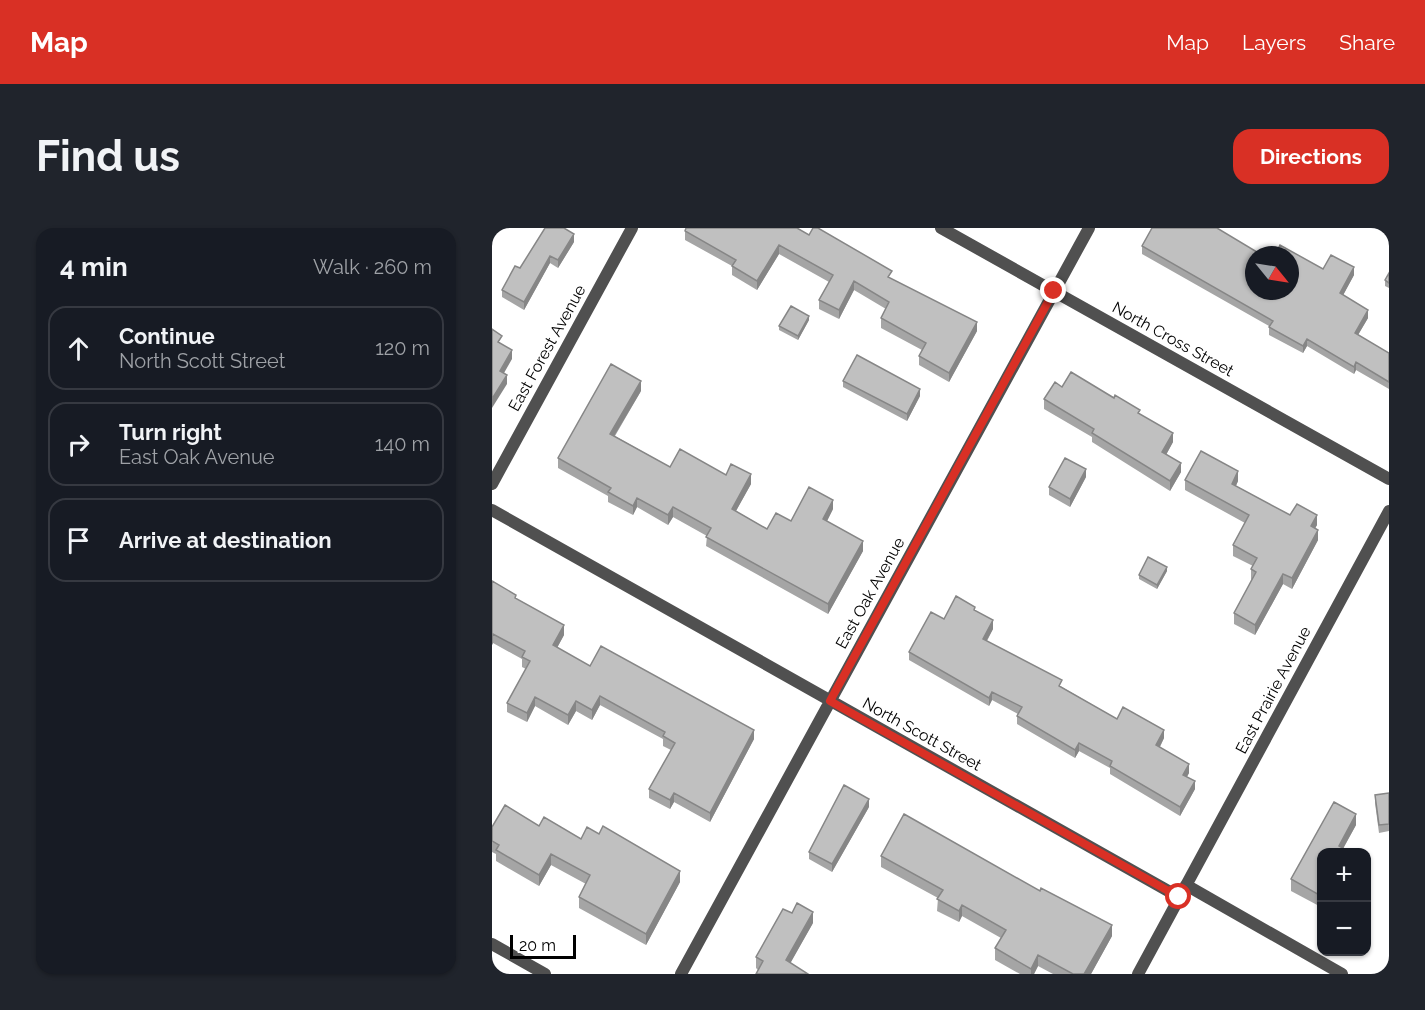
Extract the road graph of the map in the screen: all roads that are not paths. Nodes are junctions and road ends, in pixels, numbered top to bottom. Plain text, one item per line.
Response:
1 (632, 228) edge
2 (941, 228) edge
3 (1089, 228) edge
4 (1054, 291) junction
5 (1389, 479) edge
6 (492, 484) edge
7 (492, 510) edge
8 (1389, 511) edge
9 (830, 701) junction
10 (1186, 885) junction
11 (1179, 897) junction
12 (492, 944) edge
13 (545, 974) edge
14 (681, 974) edge
15 (1137, 974) edge
16 (1342, 974) edge

1 - 6 street, East Forest Avenue
2 - 4 street, North Cross Street
3 - 4 street, East Oak Avenue
4 - 5 street, North Cross Street
4 - 9 street, East Oak Avenue
7 - 9 street, North Scott Street
8 - 10 street, East Prairie Avenue
9 - 11 street, North Scott Street
9 - 14 street, East Oak Avenue
10 - 11 street, East Prairie Avenue
10 - 16 street
11 - 15 street
12 - 13 street

